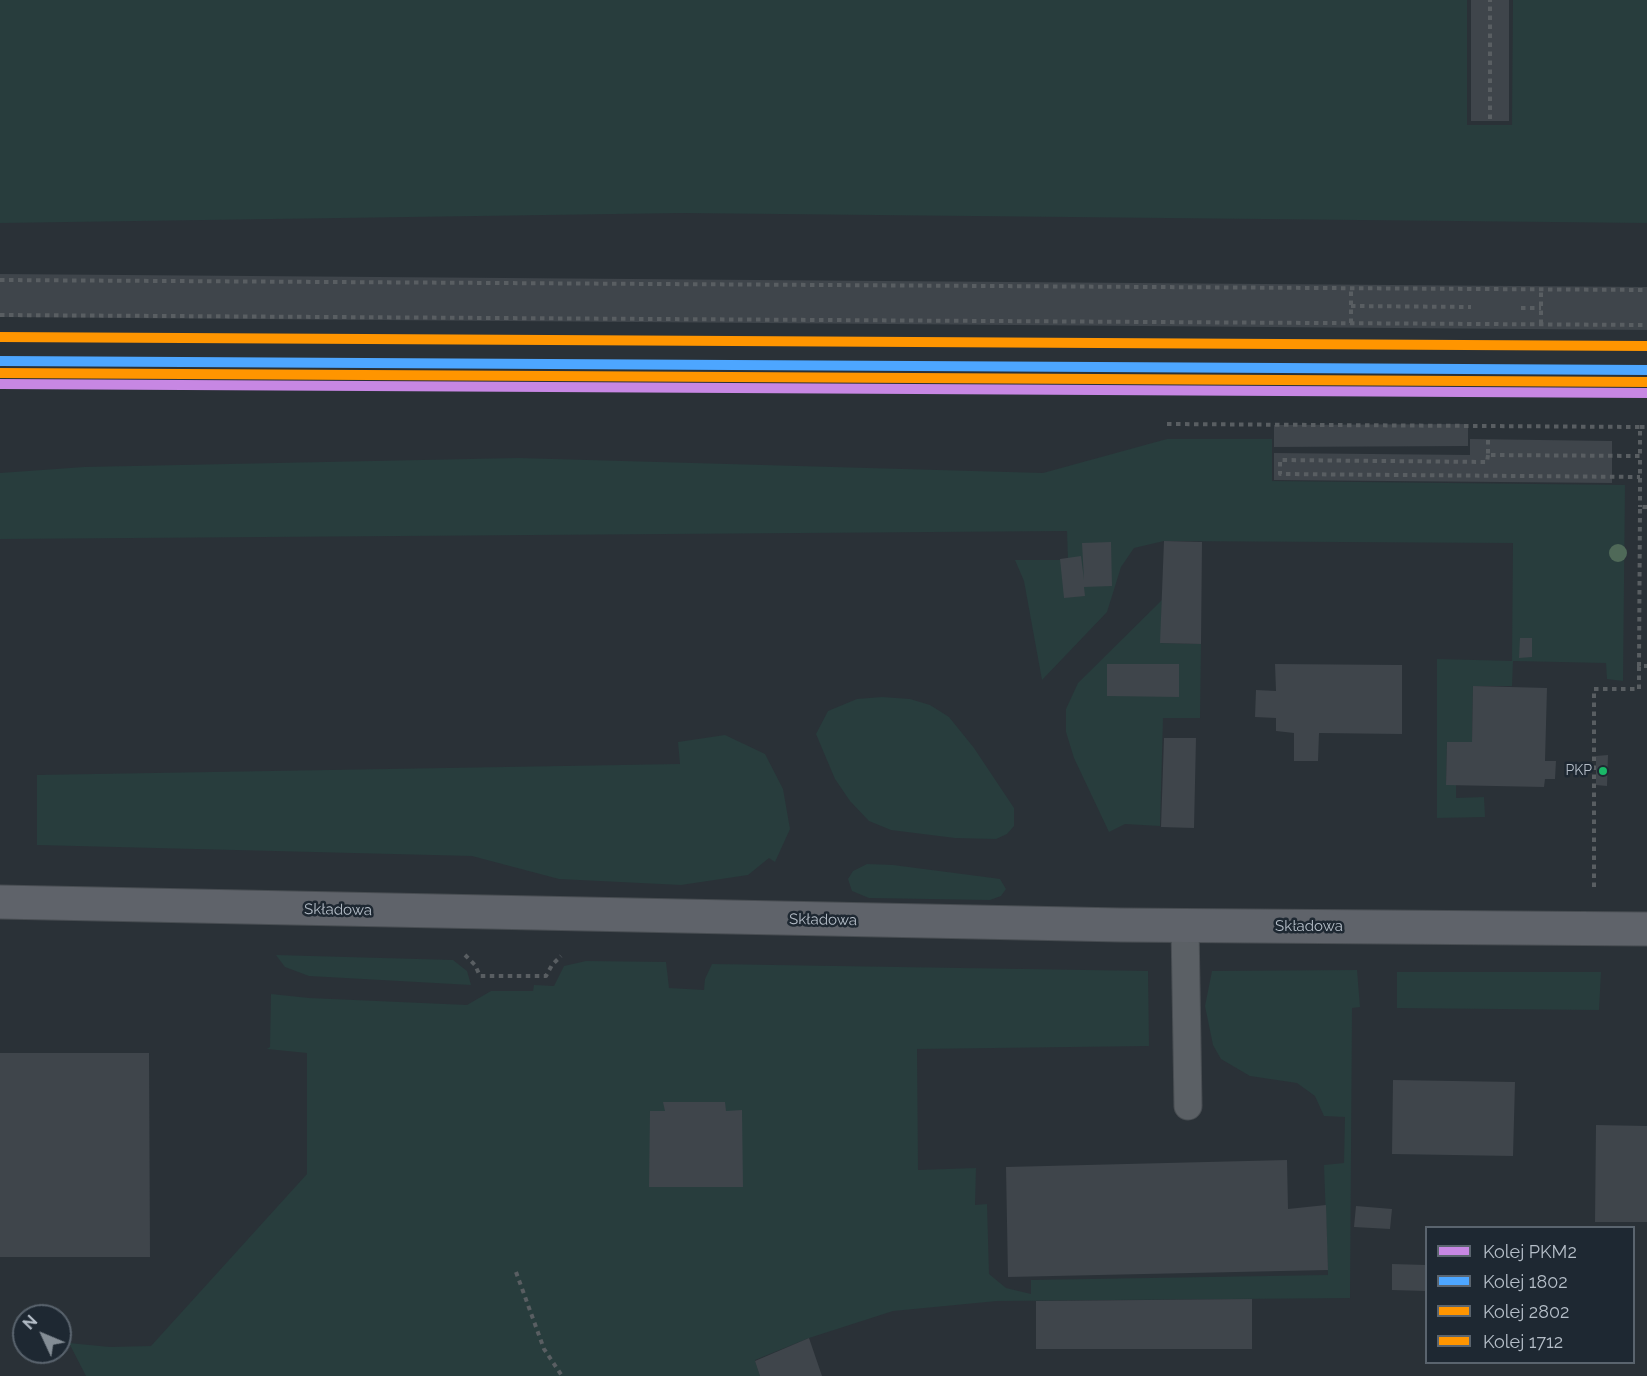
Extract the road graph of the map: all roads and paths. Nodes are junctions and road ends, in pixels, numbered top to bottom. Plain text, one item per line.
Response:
1 (1490, 0) edge
2 (1490, 119) dead end
3 (0, 280) edge
4 (1351, 288) junction
5 (1541, 289) junction
6 (1647, 290) edge
7 (1351, 306) junction
8 (1471, 307) dead end
9 (1521, 308) dead end
10 (1541, 308) junction
11 (0, 315) edge
12 (1351, 323) junction
13 (1541, 324) junction
14 (1647, 325) edge
15 (1167, 424) dead end
16 (1640, 427) junction
17 (1647, 427) edge
18 (1488, 440) dead end
19 (1488, 455) junction
20 (1640, 456) junction
21 (1640, 477) junction
22 (1640, 507) junction
23 (1647, 507) edge
24 (1639, 666) junction
25 (1647, 666) edge
26 (1594, 894) dead end
27 (0, 902) edge
28 (1185, 926) junction
29 (1647, 929) edge
30 (1188, 1106) dead end
31 (516, 1272) dead end
32 (562, 1376) edge

1 - 2 path
3 - 4 path
4 - 5 path
4 - 7 path
5 - 6 path
5 - 10 path
7 - 8 path
7 - 12 path
9 - 10 path
10 - 13 path
11 - 12 path
12 - 13 path
13 - 14 path
15 - 16 path
16 - 17 path
16 - 20 path
18 - 19 path
19 - 20 path
19 - 21 path
20 - 21 path
21 - 22 path
22 - 23 path
22 - 24 path
24 - 25 path
24 - 26 path
27 - 28 street, Składowa
28 - 29 street, Składowa
28 - 30 lane
31 - 32 path

